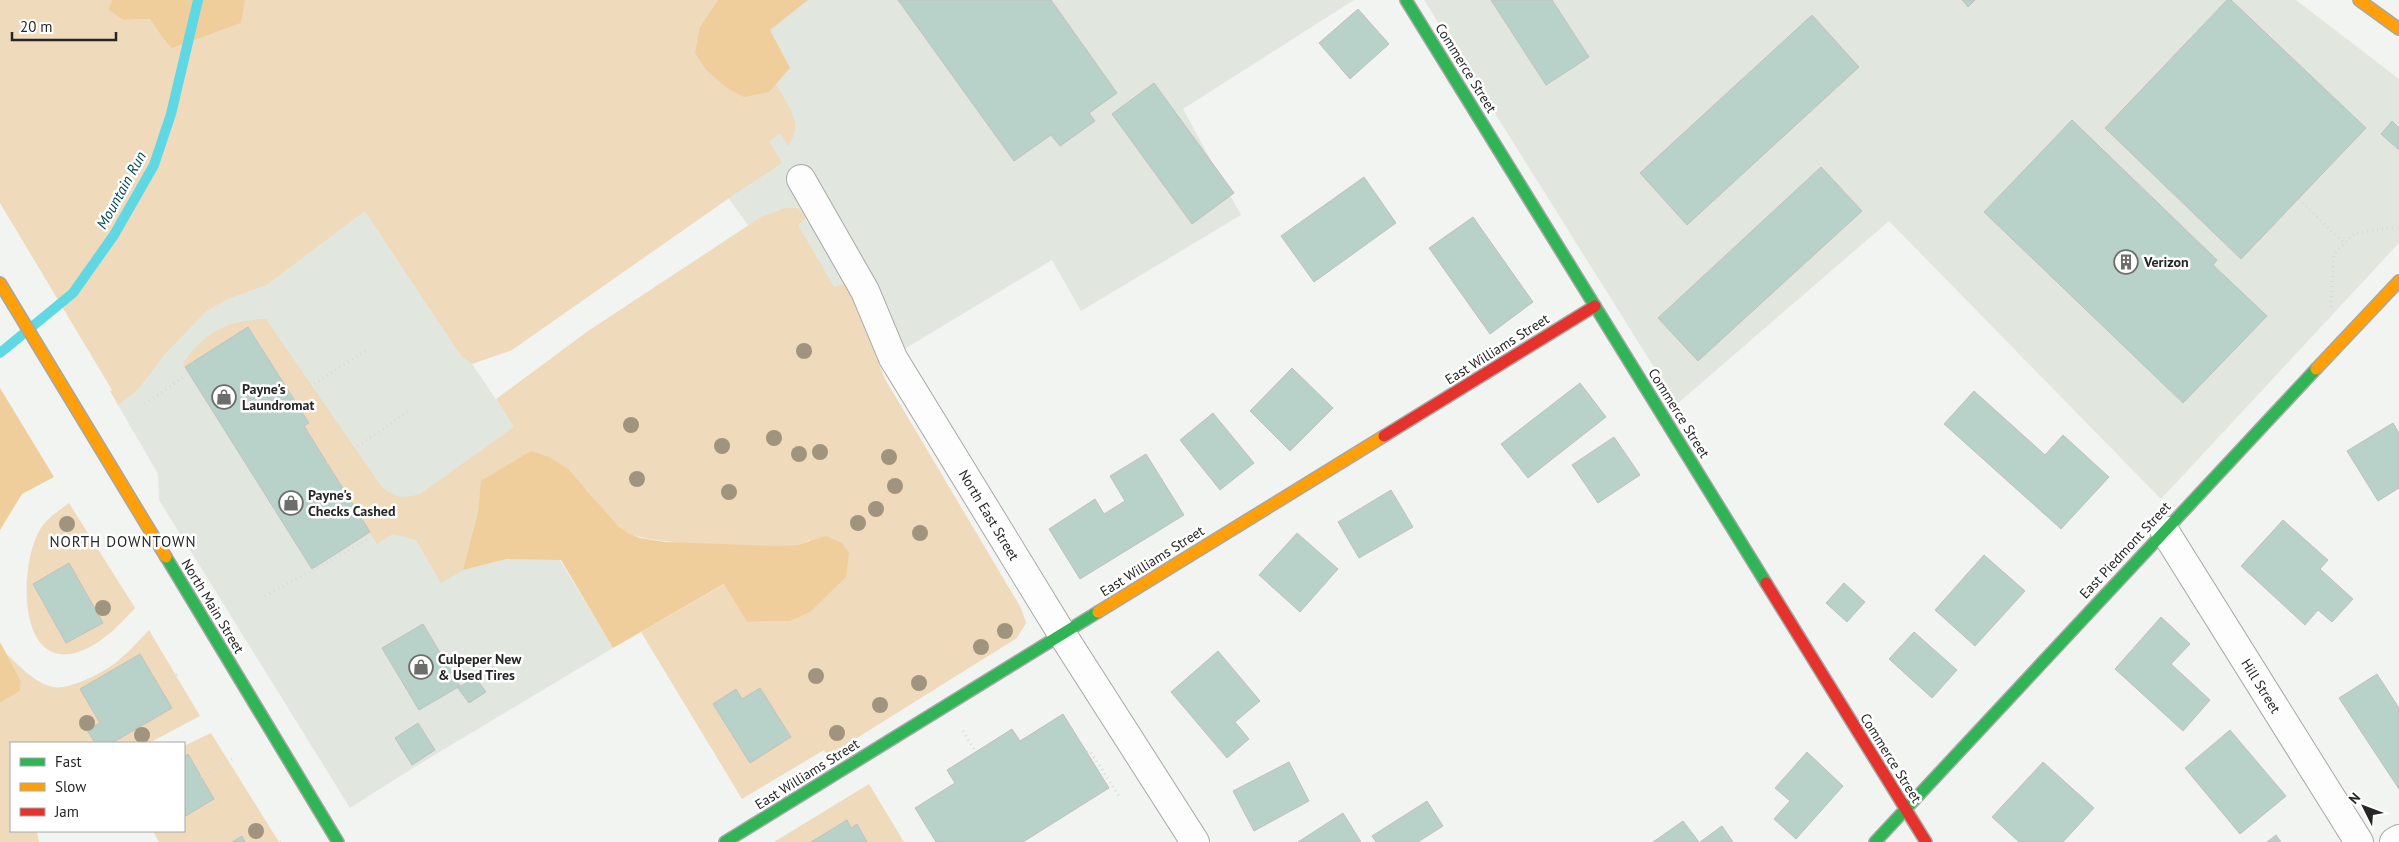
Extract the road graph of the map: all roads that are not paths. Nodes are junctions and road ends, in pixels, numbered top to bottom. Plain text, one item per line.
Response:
1 (1406, 0) edge
2 (2359, 0) edge
3 (2399, 30) edge
4 (801, 179) dead end
5 (2399, 281) edge
6 (0, 284) edge
7 (1595, 306) junction
8 (2164, 530) junction
9 (1062, 634) junction
10 (1905, 809) junction
11 (2399, 839) edge
12 (338, 842) edge
13 (725, 842) edge
14 (1195, 842) edge
15 (1875, 842) edge
16 (1926, 842) edge
17 (2359, 842) edge
18 (2394, 842) edge

1 - 7 street, Commerce Street
2 - 3 street
4 - 9 street, North East Street
5 - 8 street, East Piedmont Street
6 - 12 street, North Main Street
7 - 9 street, East Williams Street
7 - 10 street, Commerce Street
8 - 10 street, East Piedmont Street
8 - 17 street, Hill Street
9 - 13 street, East Williams Street
9 - 14 street, North East Street
10 - 15 street, East Piedmont Street
10 - 16 street, Commerce Street
11 - 18 street

